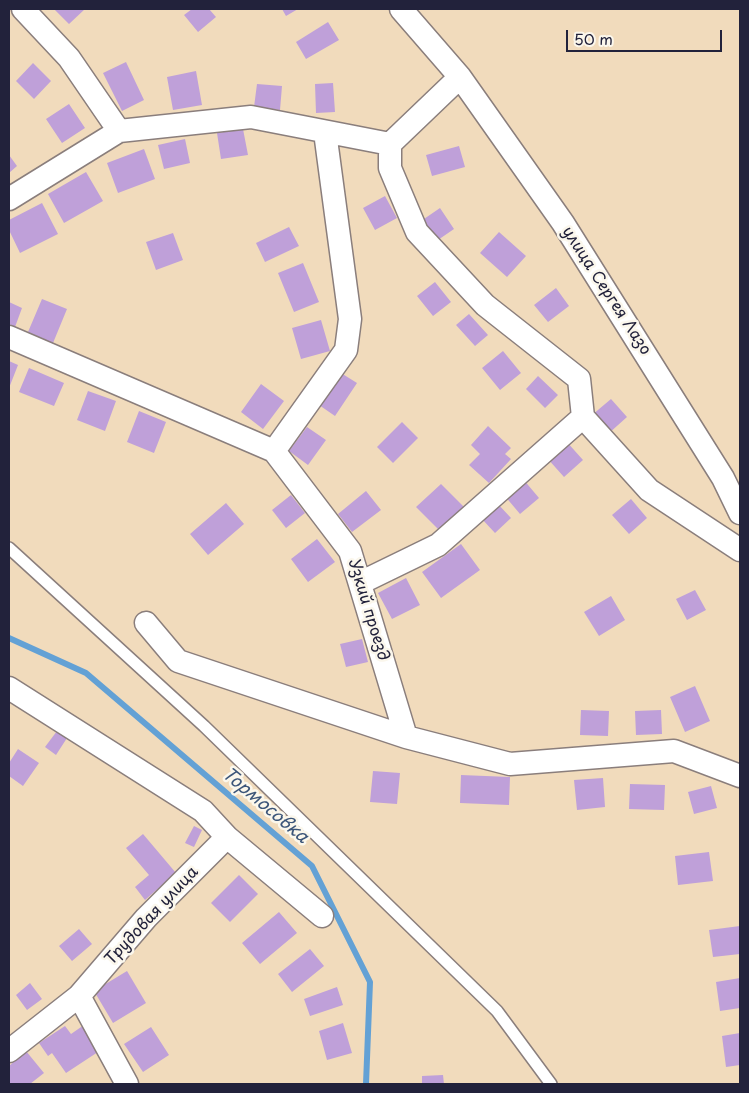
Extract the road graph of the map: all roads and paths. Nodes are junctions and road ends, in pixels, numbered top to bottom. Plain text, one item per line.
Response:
1 (23, 9) edge
2 (400, 9) edge
3 (460, 77) junction
4 (119, 131) junction
5 (325, 132) junction
6 (390, 144) junction
7 (9, 199) edge
8 (9, 338) edge
9 (582, 417) junction
10 (274, 451) junction
11 (740, 513) edge
12 (9, 548) edge
13 (740, 550) edge
14 (360, 583) junction
15 (146, 623) dead end
16 (9, 688) edge
17 (406, 737) junction
18 (740, 776) edge
19 (228, 837) junction
20 (322, 916) dead end
21 (79, 996) junction
22 (9, 1051) edge
23 (127, 1084) edge
24 (551, 1084) edge

1 - 4 street
2 - 3 street, улица Сергея Лазо
3 - 6 street
3 - 11 street, улица Сергея Лазо
4 - 5 street
4 - 7 street
5 - 6 street
5 - 10 street
6 - 9 street
8 - 10 street, Узкий проезд
9 - 13 street
9 - 14 street
10 - 14 street, Узкий проезд
12 - 24 lane
14 - 17 street, Узкий проезд
15 - 17 street
16 - 19 street
17 - 18 street
19 - 20 street
19 - 21 street, Трудовая улица
21 - 22 street, Трудовая улица
21 - 23 street

